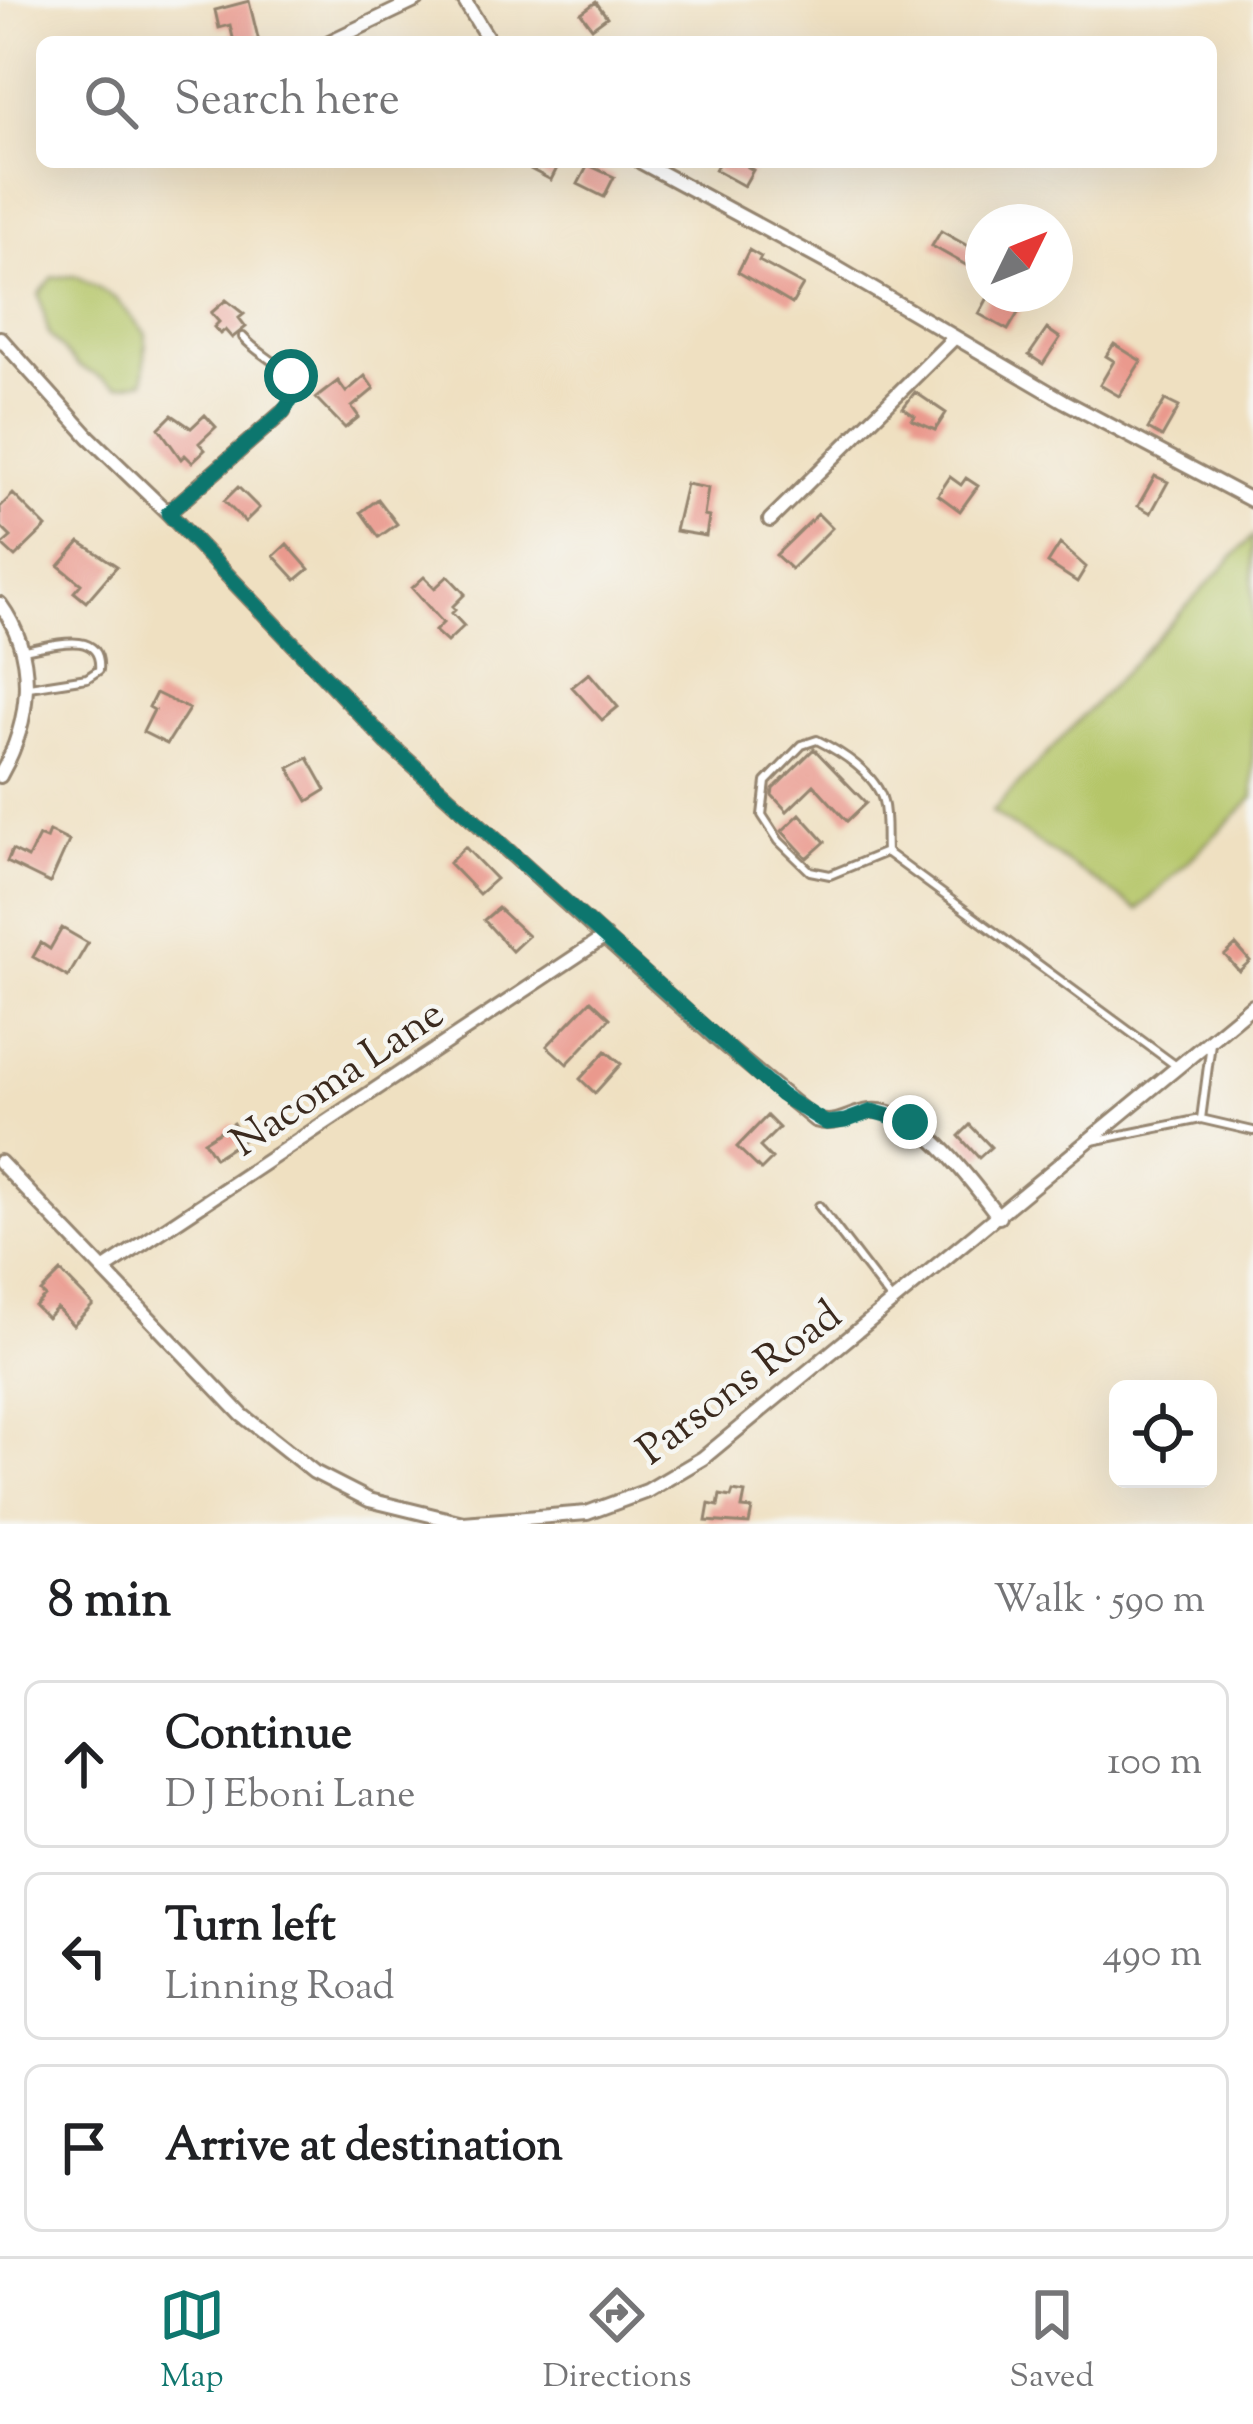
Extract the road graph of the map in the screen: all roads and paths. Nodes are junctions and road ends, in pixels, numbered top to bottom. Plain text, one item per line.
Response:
1 (417, 0) edge
2 (464, 0) edge
3 (342, 36) edge
4 (486, 36) edge
5 (651, 168) edge
6 (243, 337) dead end
7 (955, 337) junction
8 (0, 338) edge
9 (283, 412) joint
10 (1253, 500) edge
11 (168, 513) junction
12 (770, 520) dead end
13 (0, 604) edge
14 (23, 650) junction
15 (27, 687) junction
16 (0, 776) edge
17 (886, 852) junction
18 (605, 937) junction
19 (1253, 1005) edge
20 (1211, 1040) junction
21 (1178, 1067) junction
22 (1202, 1119) junction
23 (1253, 1131) edge
24 (1089, 1142) junction
25 (0, 1162) edge
26 (819, 1206) dead end
27 (999, 1217) junction
28 (103, 1270) junction
29 (894, 1304) junction

1 - 3 street
2 - 4 street
5 - 7 street
6 - 9 lane
7 - 10 street
7 - 12 street
8 - 11 street
9 - 11 street
11 - 18 street
13 - 14 street
14 - 15 street
14 - 15 lane
15 - 16 street
17 - 17 lane
17 - 21 lane
18 - 27 street
18 - 28 street, Nacoma Lane
19 - 20 street, Parsons Road
20 - 21 street, Parsons Road
20 - 22 lane
21 - 24 street, Parsons Road
22 - 23 lane
22 - 24 lane
24 - 27 street, Parsons Road
25 - 28 street, Parsons Road
26 - 29 lane
27 - 29 street, Parsons Road
28 - 29 street, Parsons Road

